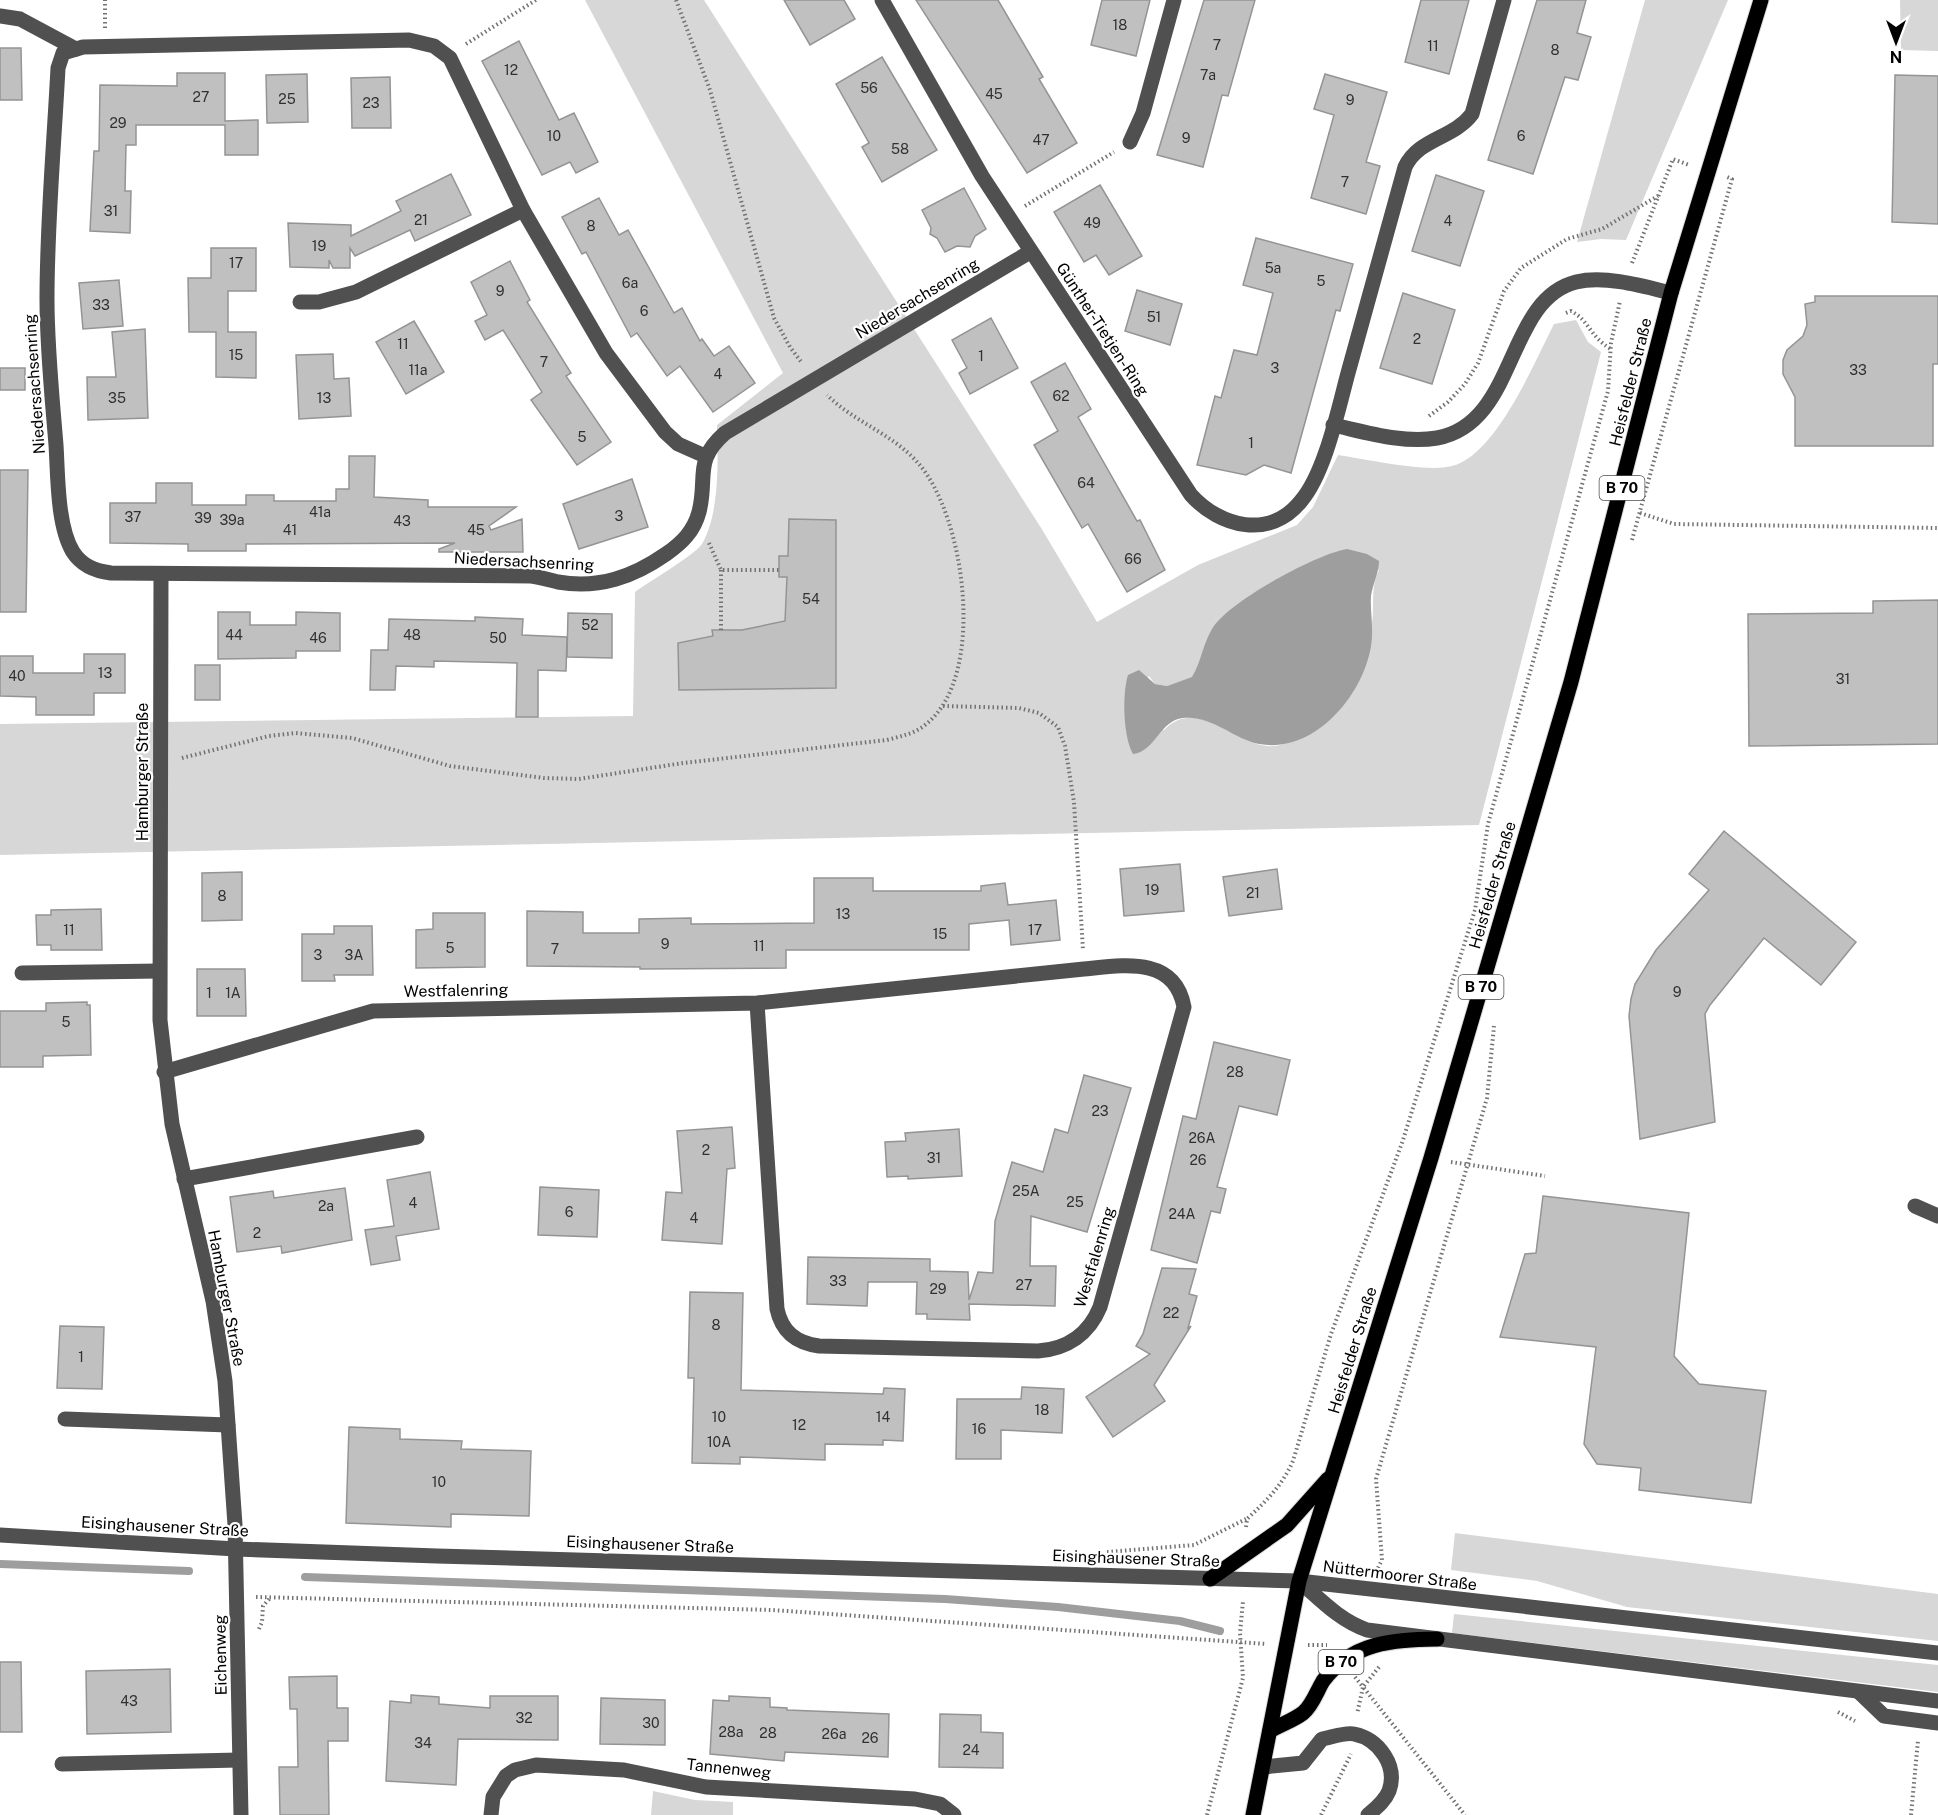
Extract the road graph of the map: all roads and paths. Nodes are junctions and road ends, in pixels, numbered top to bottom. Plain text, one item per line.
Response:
1 (536, 0) edge
2 (882, 0) edge
3 (1174, 0) edge
4 (1504, 0) edge
5 (1761, 0) edge
6 (0, 16) edge
7 (76, 49) junction
8 (450, 58) junction
9 (1130, 142) joint
10 (1708, 171) junction
11 (1659, 196) junction
12 (523, 210) junction
13 (1008, 216) junction
14 (1030, 252) junction
15 (1624, 283) junction
16 (1671, 293) junction
17 (300, 302) dead end
18 (1418, 417) dead end
19 (1333, 425) junction
20 (705, 456) junction
21 (1640, 513) junction
22 (696, 522) junction
23 (1938, 528) edge
24 (1631, 546) dead end
25 (721, 570) junction
26 (779, 570) dead end
27 (161, 574) junction
28 (721, 630) dead end
29 (943, 706) dead end
30 (1084, 969) junction
31 (159, 971) junction
32 (22, 973) dead end
33 (757, 1003) junction
34 (1495, 1017) dead end
35 (164, 1072) junction
36 (417, 1137) dead end
37 (1431, 1158) junction
38 (1467, 1166) junction
39 (1545, 1176) dead end
40 (184, 1179) junction
41 (1915, 1206) dead end
42 (1938, 1216) edge
43 (65, 1419) dead end
44 (228, 1425) junction
45 (1332, 1475) junction
46 (1247, 1519) junction
47 (0, 1535) edge
48 (236, 1549) junction
49 (1105, 1552) dead end
50 (1246, 1553) junction
51 (1210, 1579) junction
52 (1245, 1580) junction
53 (1299, 1581) junction
54 (1370, 1589) junction
55 (237, 1596) junction
56 (1437, 1640) junction
57 (1243, 1643) junction
58 (1938, 1653) edge
59 (1363, 1688) dead end
60 (1859, 1692) junction
61 (1938, 1701) edge
62 (1938, 1723) edge
63 (1270, 1731) junction
64 (1918, 1734) dead end
65 (239, 1760) junction
66 (62, 1764) dead end
67 (1263, 1767) junction
68 (241, 1815) edge
69 (490, 1815) edge
70 (954, 1815) edge
71 (1207, 1815) edge
72 (1253, 1815) edge
73 (1368, 1815) edge
74 (1465, 1815) edge
75 (1911, 1815) edge

1 - 8 path
2 - 13 street, Günther-Tietjen-Ring
3 - 9 street
4 - 19 street, Günther-Tietjen-Ring
5 - 10 main road, Heisfelder Straße / B 70
6 - 7 street
7 - 8 street
7 - 27 street, Niedersachsenring
8 - 12 street
9 - 13 path
10 - 11 path
10 - 16 main road, Heisfelder Straße / B 70
10 - 21 path
11 - 15 path
11 - 18 path
12 - 17 street
12 - 20 street
13 - 14 street, Günther-Tietjen-Ring
14 - 19 street, Günther-Tietjen-Ring
14 - 20 street, Niedersachsenring
15 - 16 street
15 - 19 street
15 - 46 path
16 - 37 main road, Heisfelder Straße / B 70
20 - 22 street, Niedersachsenring
21 - 23 path
21 - 24 path
22 - 25 path
22 - 27 street, Niedersachsenring
25 - 26 path
25 - 28 path
27 - 31 street, Hamburger Straße
29 - 30 path
30 - 33 street, Westfalenring
30 - 33 street, Westfalenring
31 - 32 street
31 - 35 street, Hamburger Straße
33 - 35 street, Westfalenring
34 - 38 path
35 - 40 street, Hamburger Straße
36 - 40 street
37 - 38 path
37 - 45 main road, Heisfelder Straße / B 70
38 - 39 path
38 - 54 path
40 - 44 street, Hamburger Straße
41 - 42 street
43 - 44 street
44 - 48 street, Hamburger Straße
45 - 50 main road, B 70
45 - 53 main road, Heisfelder Straße / B 70
46 - 49 path
46 - 50 path
47 - 48 street, Eisinghausener Straße
48 - 51 street, Eisinghausener Straße
48 - 55 street, Eichenweg
50 - 51 main road, B 70
51 - 52 street, Eisinghausener Straße
52 - 53 street, Eisinghausener Straße
52 - 57 path
53 - 54 street, Nüttermoorer Straße
53 - 56 street, Nüttermoorer Straße
53 - 63 main road, Heisfelder Straße / B 70
54 - 58 street, Nüttermoorer Straße
55 - 57 path
55 - 65 street, Eichenweg
56 - 60 street, Nüttermoorer Straße
56 - 63 main road, B 70
57 - 71 path
59 - 74 path
60 - 61 street, Nüttermoorer Straße
60 - 62 street
63 - 67 main road, Heisfelder Straße / B 70
64 - 75 path
65 - 66 street
65 - 68 street, Eichenweg
67 - 72 main road, Heisfelder Straße / B 70
67 - 73 street
69 - 70 street, Tannenweg

